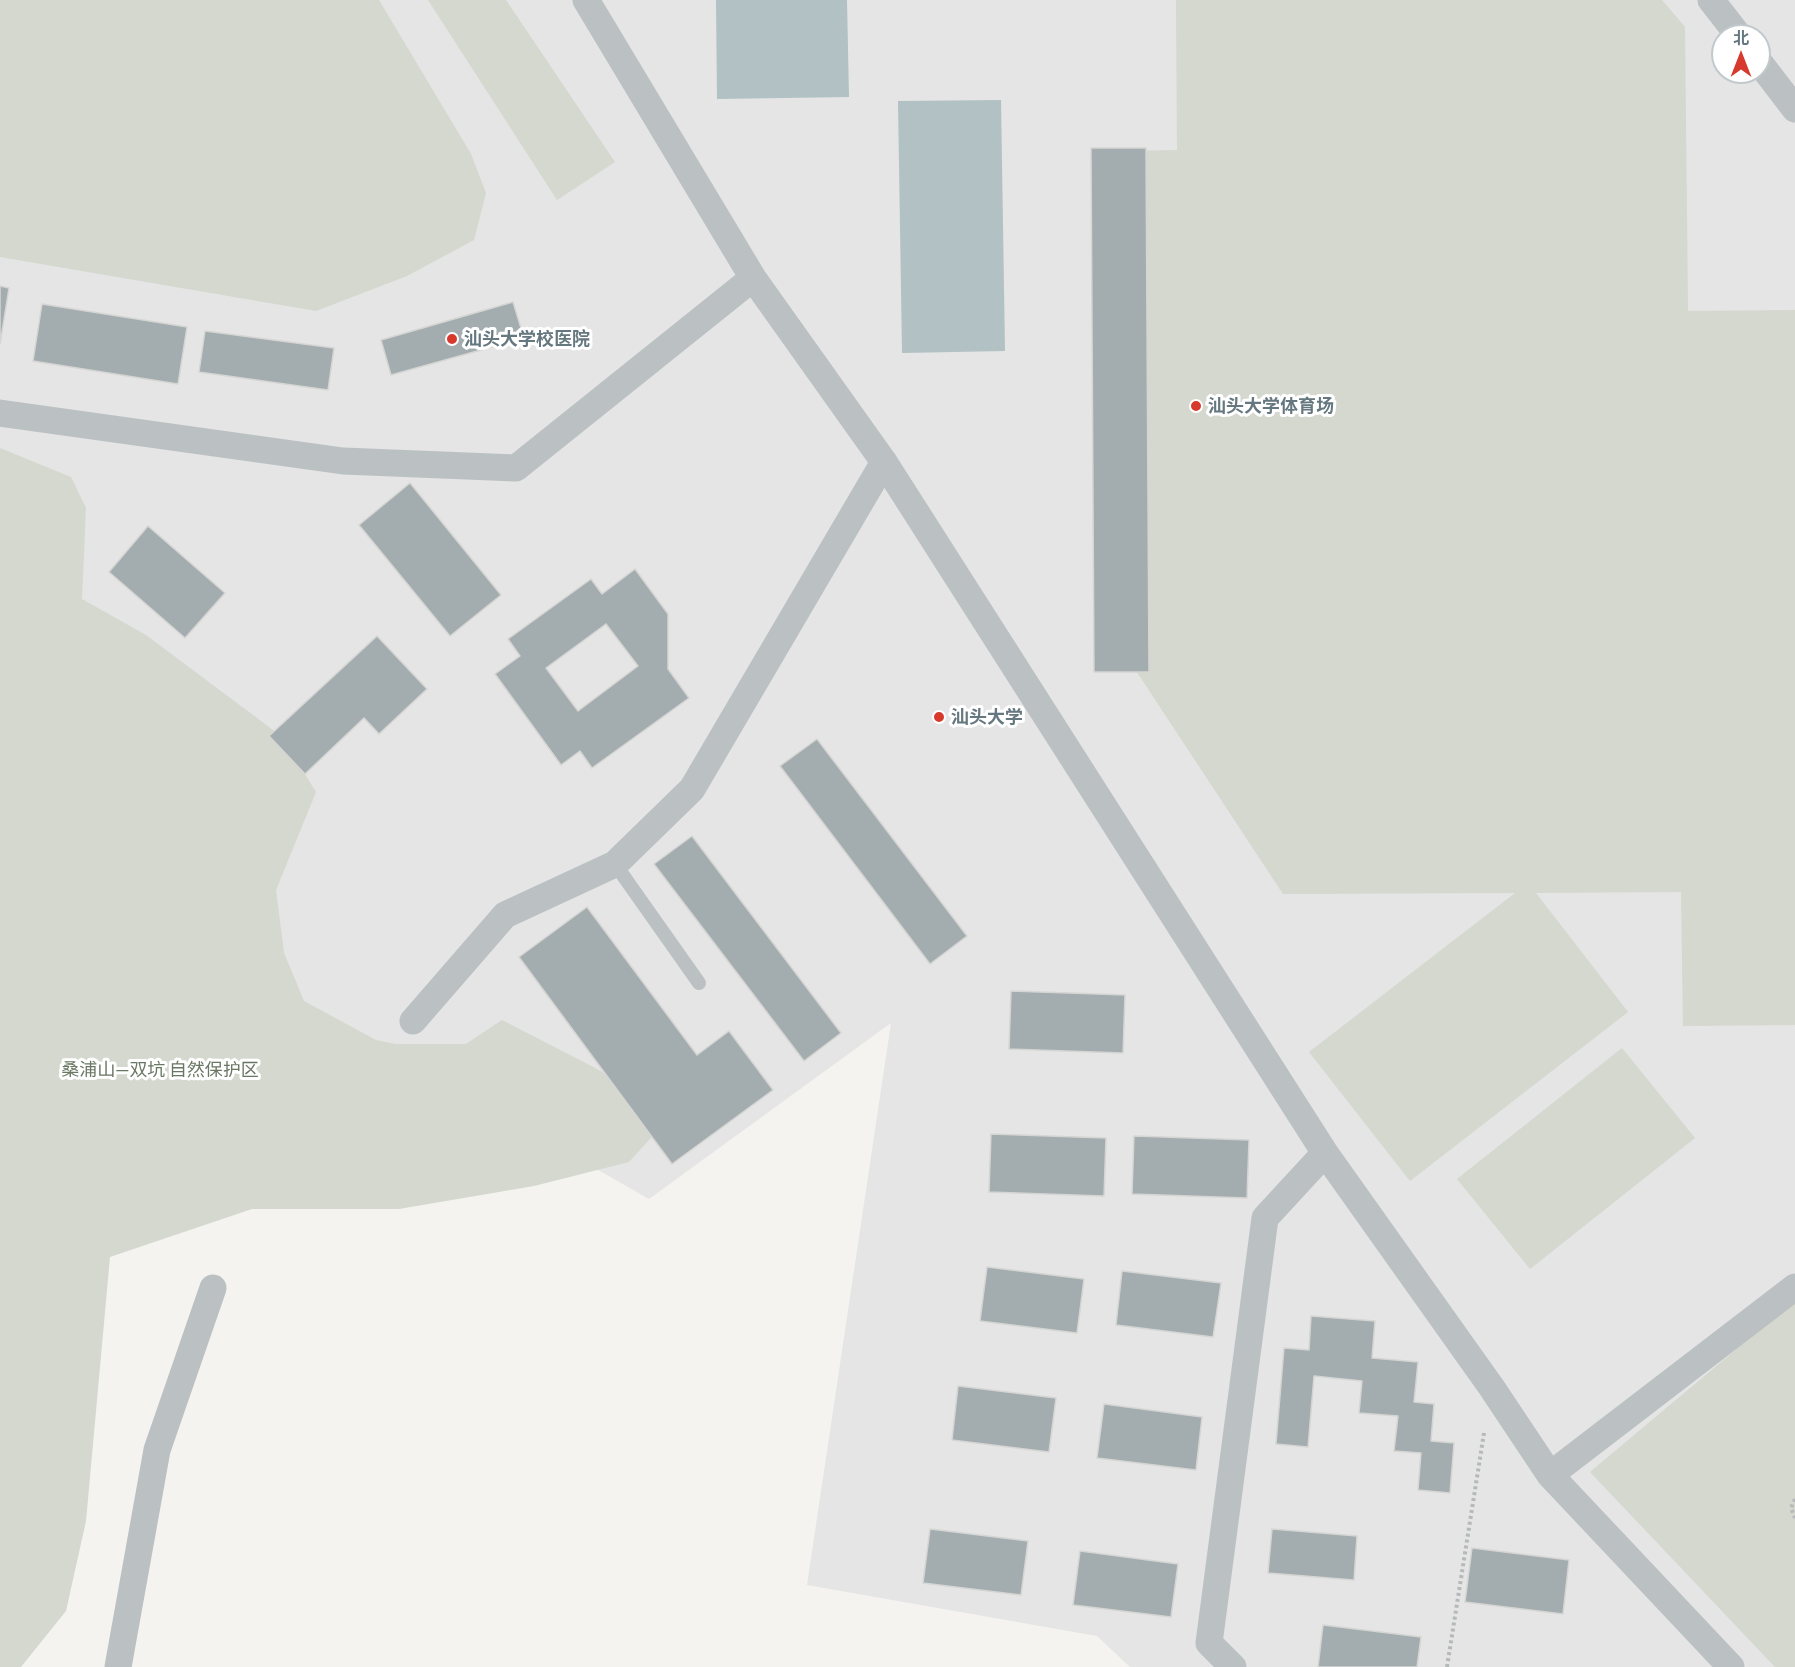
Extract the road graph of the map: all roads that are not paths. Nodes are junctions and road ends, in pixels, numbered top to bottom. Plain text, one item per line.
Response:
1 (586, 0) edge
2 (1711, 0) edge
3 (1730, 24) edge
4 (1771, 78) edge
5 (1795, 109) edge
6 (753, 278) junction
7 (0, 413) edge
8 (884, 462) junction
9 (615, 864) junction
10 (699, 983) dead end
11 (413, 1021) dead end
12 (1324, 1154) junction
13 (1795, 1287) edge
14 (213, 1288) dead end
15 (1550, 1475) junction
16 (118, 1667) edge
17 (1233, 1667) edge
18 (1731, 1667) edge

1 - 6 street
2 - 3 street
4 - 5 street
6 - 7 street
6 - 8 street
8 - 9 street
8 - 12 street
9 - 10 lane
9 - 11 street
12 - 15 street
12 - 17 street
13 - 15 street
14 - 16 street
15 - 18 street

